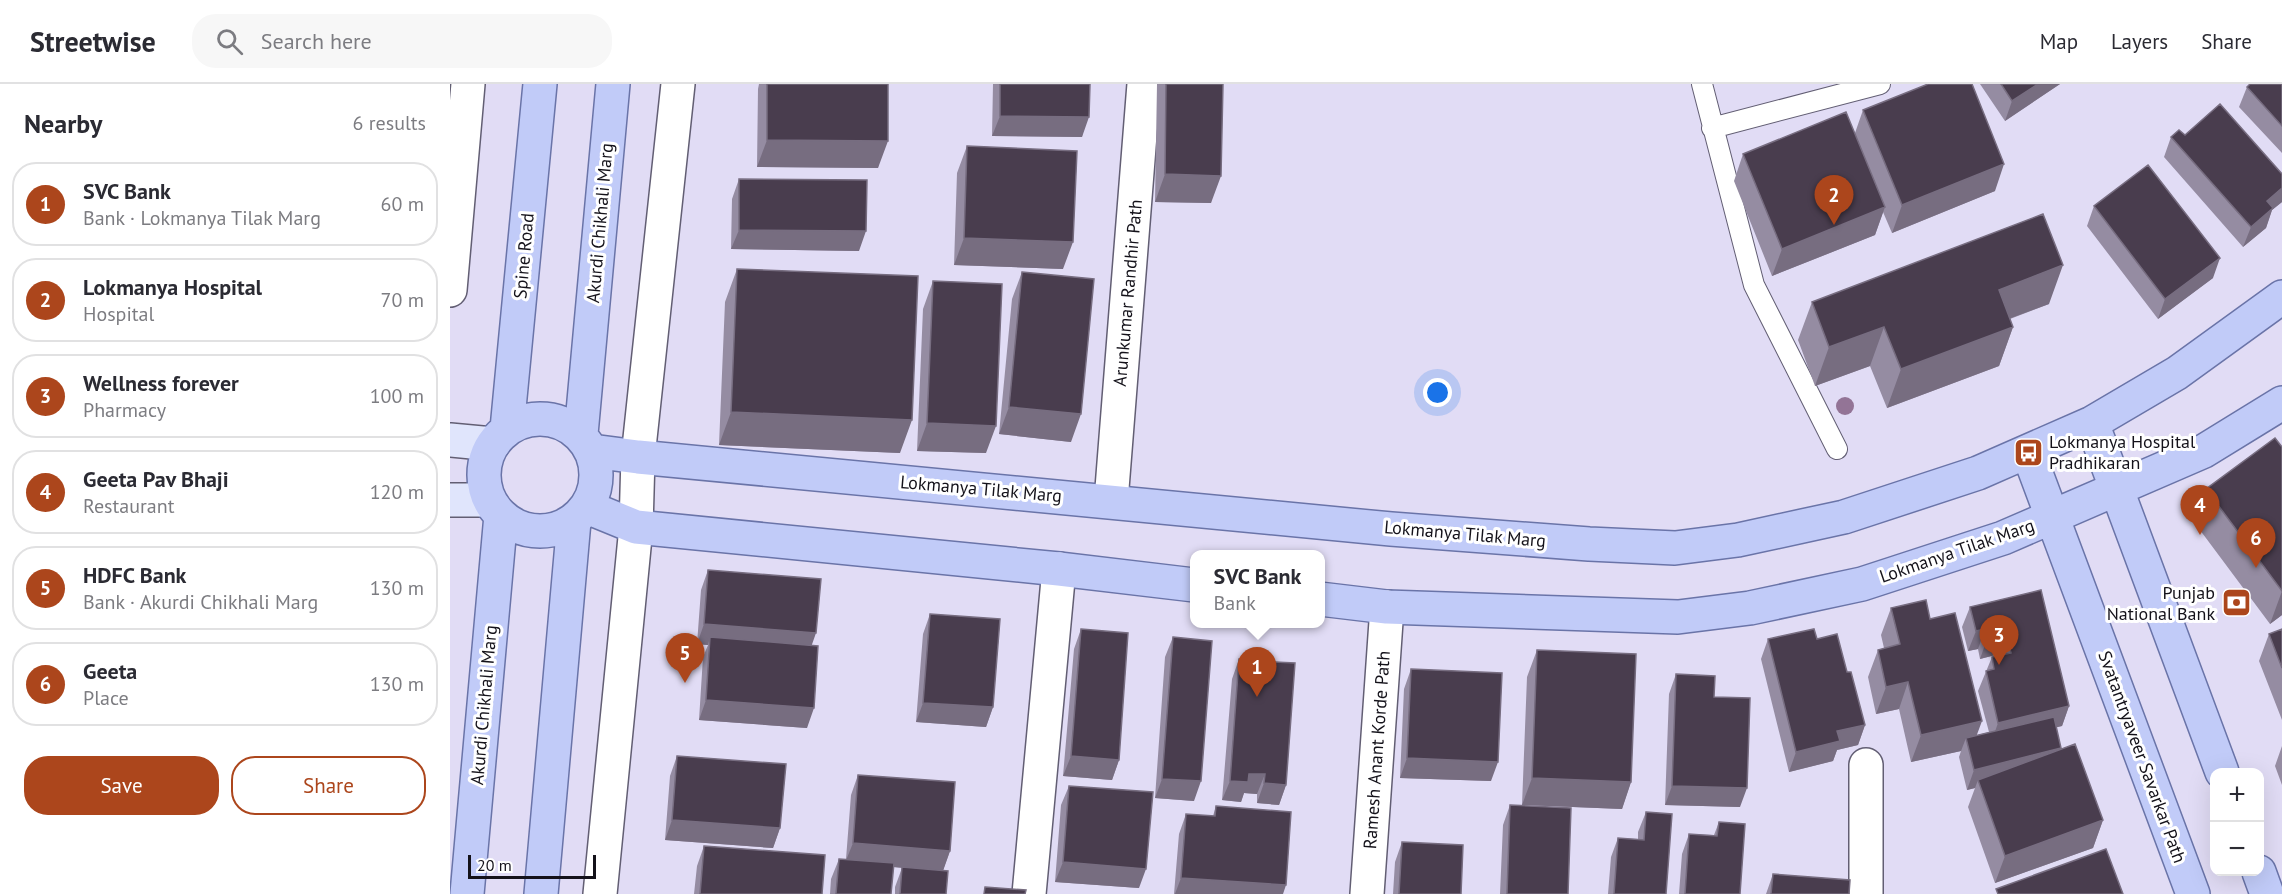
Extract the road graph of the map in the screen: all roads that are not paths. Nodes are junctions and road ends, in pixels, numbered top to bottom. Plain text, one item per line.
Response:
1 (468, 84) edge
2 (540, 84) edge
3 (613, 84) edge
4 (678, 84) edge
5 (1144, 84) edge
6 (1702, 84) edge
7 (1880, 84) edge
8 (1712, 128) junction
9 (450, 290) edge
10 (2282, 297) edge
11 (2282, 403) edge
12 (2092, 423) junction
13 (500, 436) junction
14 (450, 440) edge
15 (586, 443) junction
16 (1837, 449) dead end
17 (2028, 452) junction
18 (638, 457) junction
19 (2117, 489) junction
20 (450, 500) edge
21 (1111, 501) junction
22 (495, 508) junction
23 (580, 514) junction
24 (2052, 518) junction
25 (636, 527) junction
26 (1059, 569) junction
27 (1190, 585) edge
28 (1325, 600) edge
29 (1387, 607) junction
30 (1866, 765) dead end
31 (2221, 768) edge
32 (2260, 876) edge
33 (467, 894) edge
34 (541, 894) edge
35 (600, 894) edge
36 (1029, 894) edge
37 (1367, 894) edge
38 (1866, 894) edge
39 (2193, 894) edge
40 (2267, 894) edge

1 - 9 street
2 - 13 main road, Spine Road
3 - 15 main road, Akurdi Chikhali Marg
4 - 18 street
5 - 21 street, Arunkumar Randhir Path
6 - 8 lane
7 - 8 lane
8 - 16 lane
10 - 12 main road, Lokmanya Tilak Marg
11 - 19 main road, Lokmanya Tilak Marg
12 - 17 main road, Lokmanya Tilak Marg
12 - 19 main road
13 - 14 street
13 - 15 main road
13 - 22 main road
15 - 18 main road, Lokmanya Tilak Marg
15 - 23 main road
17 - 21 main road, Lokmanya Tilak Marg
17 - 24 main road, Svatantryaveer Savarkar Path
18 - 21 main road, Lokmanya Tilak Marg
18 - 25 street
19 - 24 main road, Lokmanya Tilak Marg
19 - 31 main road
20 - 22 street
22 - 23 main road
22 - 33 main road, Akurdi Chikhali Marg
23 - 25 main road
23 - 34 main road
24 - 29 main road, Lokmanya Tilak Marg
24 - 39 main road, Svatantryaveer Savarkar Path
25 - 26 main road
25 - 35 street
26 - 27 main road
26 - 36 street
28 - 29 main road, Lokmanya Tilak Marg
29 - 37 street, Ramesh Anant Korde Path
30 - 38 street
32 - 40 main road

